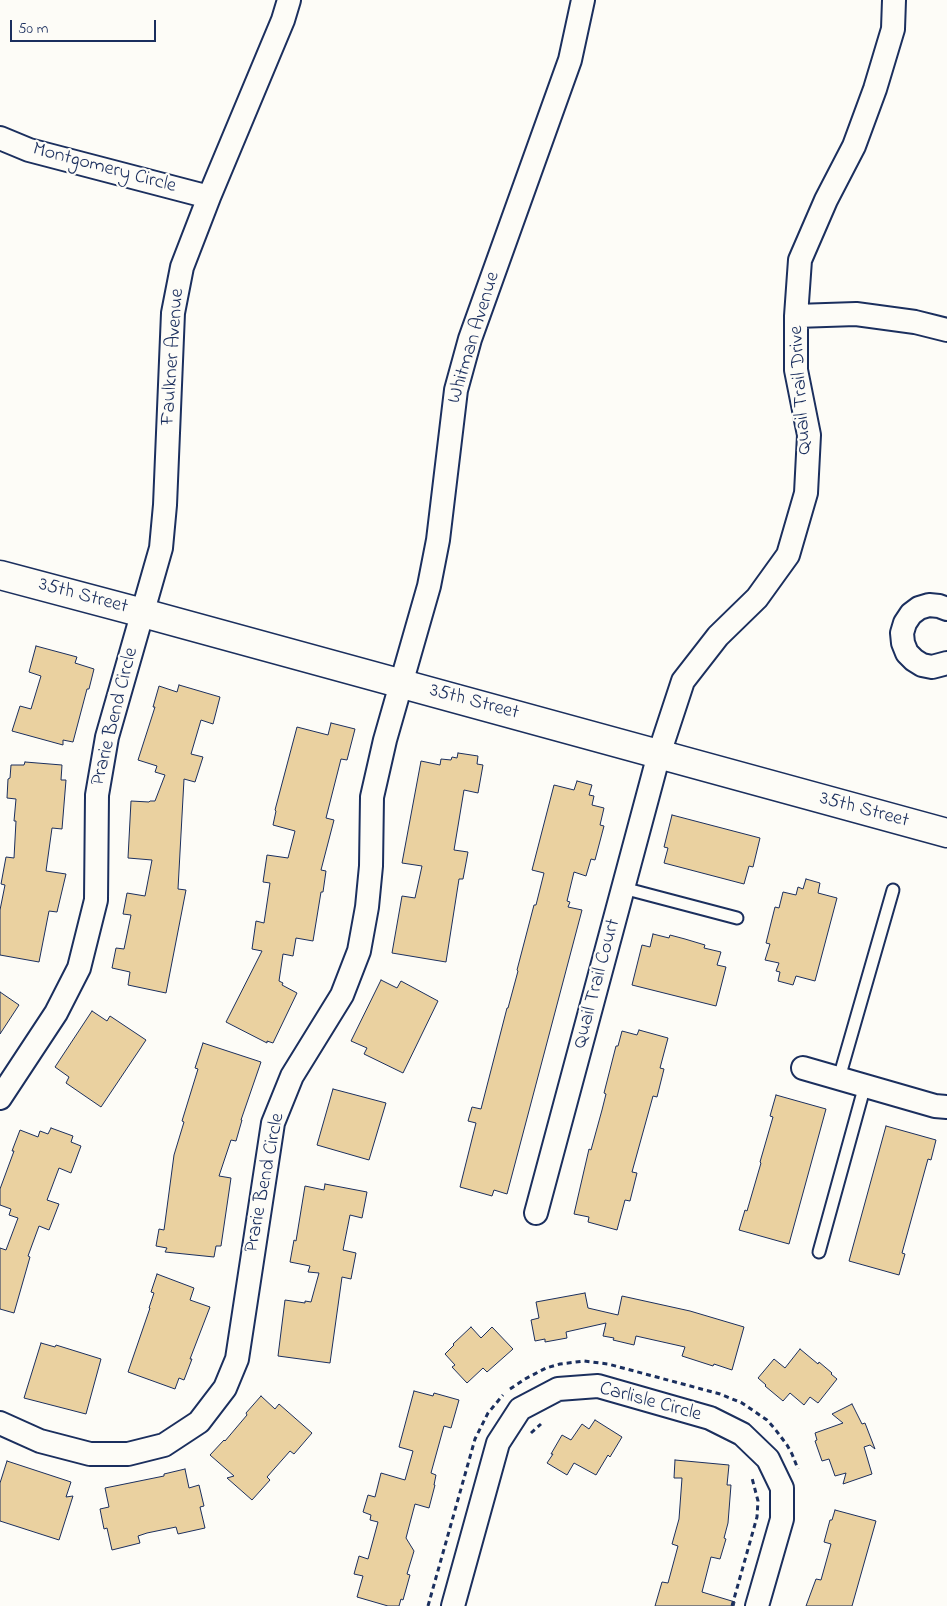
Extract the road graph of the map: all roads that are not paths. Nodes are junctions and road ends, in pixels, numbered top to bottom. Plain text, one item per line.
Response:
1 (289, 0) edge
2 (583, 0) edge
3 (894, 0) edge
4 (0, 138) edge
5 (209, 197) junction
6 (796, 316) junction
7 (947, 330) edge
8 (0, 576) edge
9 (947, 608) edge
10 (143, 613) junction
11 (947, 663) edge
12 (401, 684) junction
13 (659, 754) junction
14 (947, 833) edge
15 (623, 888) junction
16 (893, 890) dead end
17 (737, 918) dead end
18 (803, 1068) dead end
19 (839, 1078) junction
20 (865, 1086) junction
21 (0, 1098) edge
22 (947, 1108) edge
23 (536, 1213) dead end
24 (819, 1252) dead end
25 (0, 1424) edge
26 (452, 1606) edge
27 (757, 1606) edge

1 - 5 street, Faulkner Avenue
2 - 12 street, Whitman Avenue
3 - 6 street, Quail Trail Drive
4 - 5 street, Montgomery Circle
5 - 10 street, Faulkner Avenue
6 - 7 street
6 - 13 street, Quail Trail Drive
8 - 10 street, 35th Street
9 - 11 street
10 - 12 street, 35th Street
10 - 21 street, Prarie Bend Circle
12 - 13 street, 35th Street
12 - 25 street, Prarie Bend Circle
13 - 14 street, 35th Street
13 - 15 street, Quail Trail Court
15 - 17 lane
15 - 23 street, Quail Trail Court
16 - 19 lane
18 - 19 street
19 - 20 street
20 - 22 street
20 - 24 lane
26 - 27 street, Carlisle Circle

